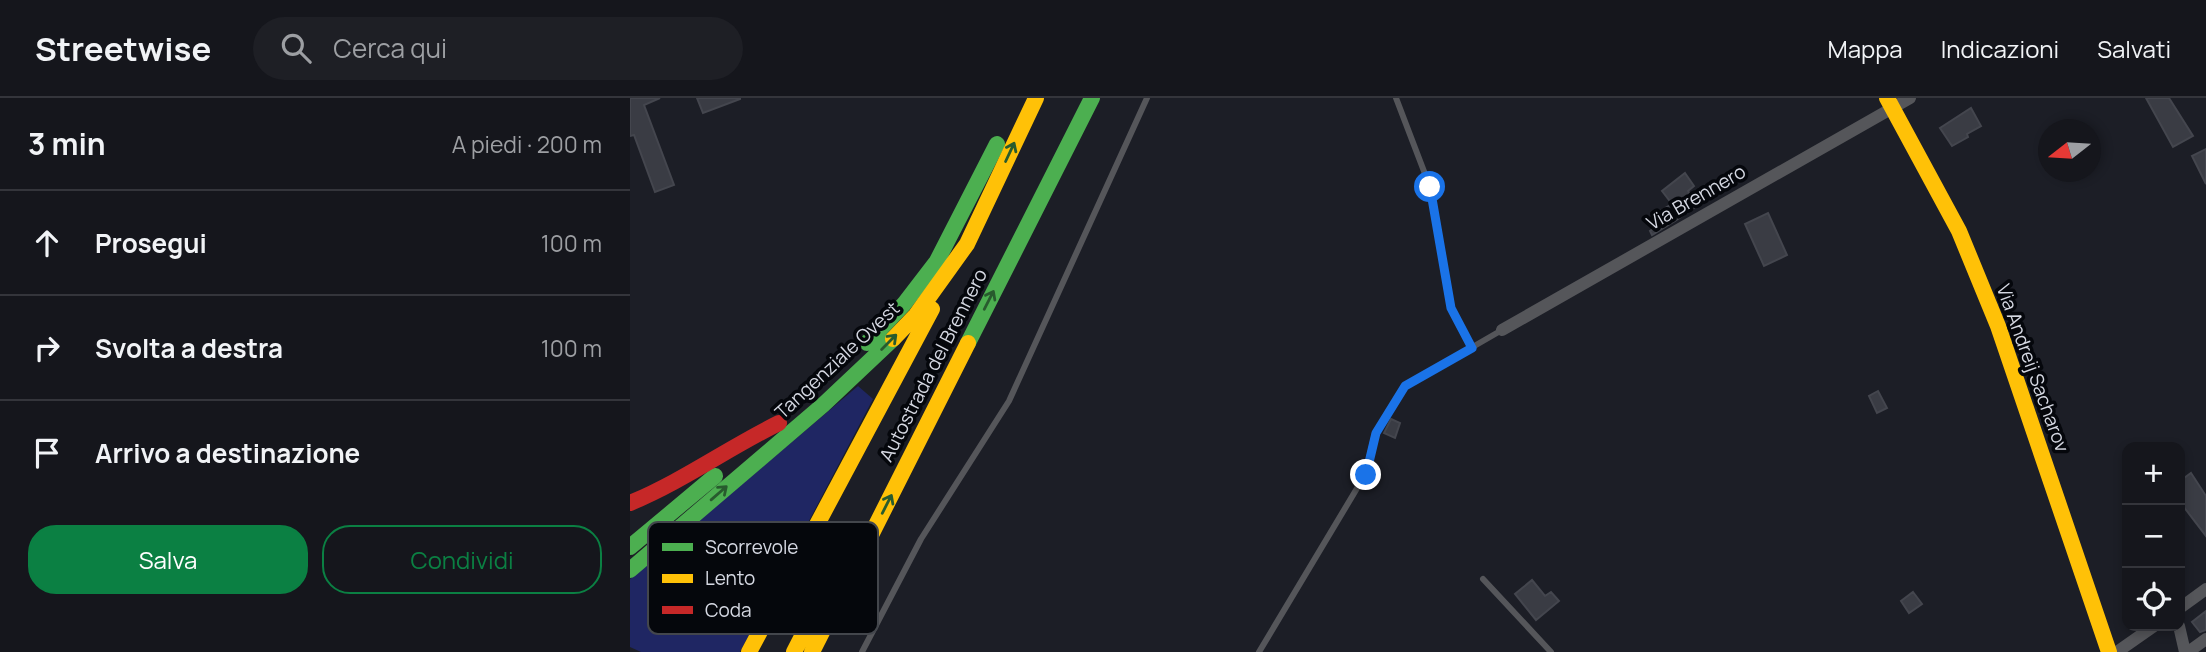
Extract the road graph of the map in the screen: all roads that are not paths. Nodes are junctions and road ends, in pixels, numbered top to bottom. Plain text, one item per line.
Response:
1 (1021, 98) edge
2 (1036, 98) edge
3 (1092, 98) edge
4 (1147, 98) edge
5 (1395, 98) edge
6 (1909, 98) edge
7 (1889, 103) edge
8 (1056, 135) dead end
9 (967, 244) junction
10 (1502, 330) joint
11 (1472, 348) junction
12 (779, 424) junction
13 (630, 503) edge
14 (660, 522) edge
15 (686, 522) edge
16 (818, 522) edge
17 (860, 522) edge
18 (878, 522) edge
19 (648, 532) edge
20 (630, 547) edge
21 (648, 554) edge
22 (630, 570) edge
23 (1483, 579) dead end
24 (2206, 589) edge
25 (2185, 604) edge
26 (878, 622) edge
27 (2147, 631) edge
28 (2181, 631) edge
29 (759, 634) edge
30 (803, 634) edge
31 (821, 634) edge
32 (871, 634) edge
33 (2206, 639) edge
34 (749, 652) edge
35 (794, 652) edge
36 (812, 652) edge
37 (862, 652) edge
38 (1259, 652) edge
39 (1551, 652) edge
40 (2109, 652) edge
41 (2117, 652) edge
42 (2187, 652) edge

1 - 12 main road, Tangenziale Ovest
9 -> 2 main road, Tangenziale Ovest
18 -> 3 main road, Autostrada del Brennero
4 - 26 lane
5 - 11 lane
6 - 7 street, Via Brennero
7 - 10 street, Via Brennero
7 - 40 main road, Via Andreij Sacharov
8 - 17 main road, Autostrada del Brennero
15 -> 9 main road, Tangenziale Ovest
9 - 16 main road
10 - 11 lane
11 - 38 lane
12 - 13 main road
12 - 14 main road, Tangenziale Ovest
19 - 20 main road, Tangenziale Ovest
22 -> 21 main road, Tangenziale Ovest
23 - 39 lane
24 - 25 street
27 - 41 street
28 - 42 street
29 - 34 main road
30 - 35 main road, Autostrada del Brennero
36 -> 31 main road, Autostrada del Brennero
32 - 37 lane
33 - 42 street

